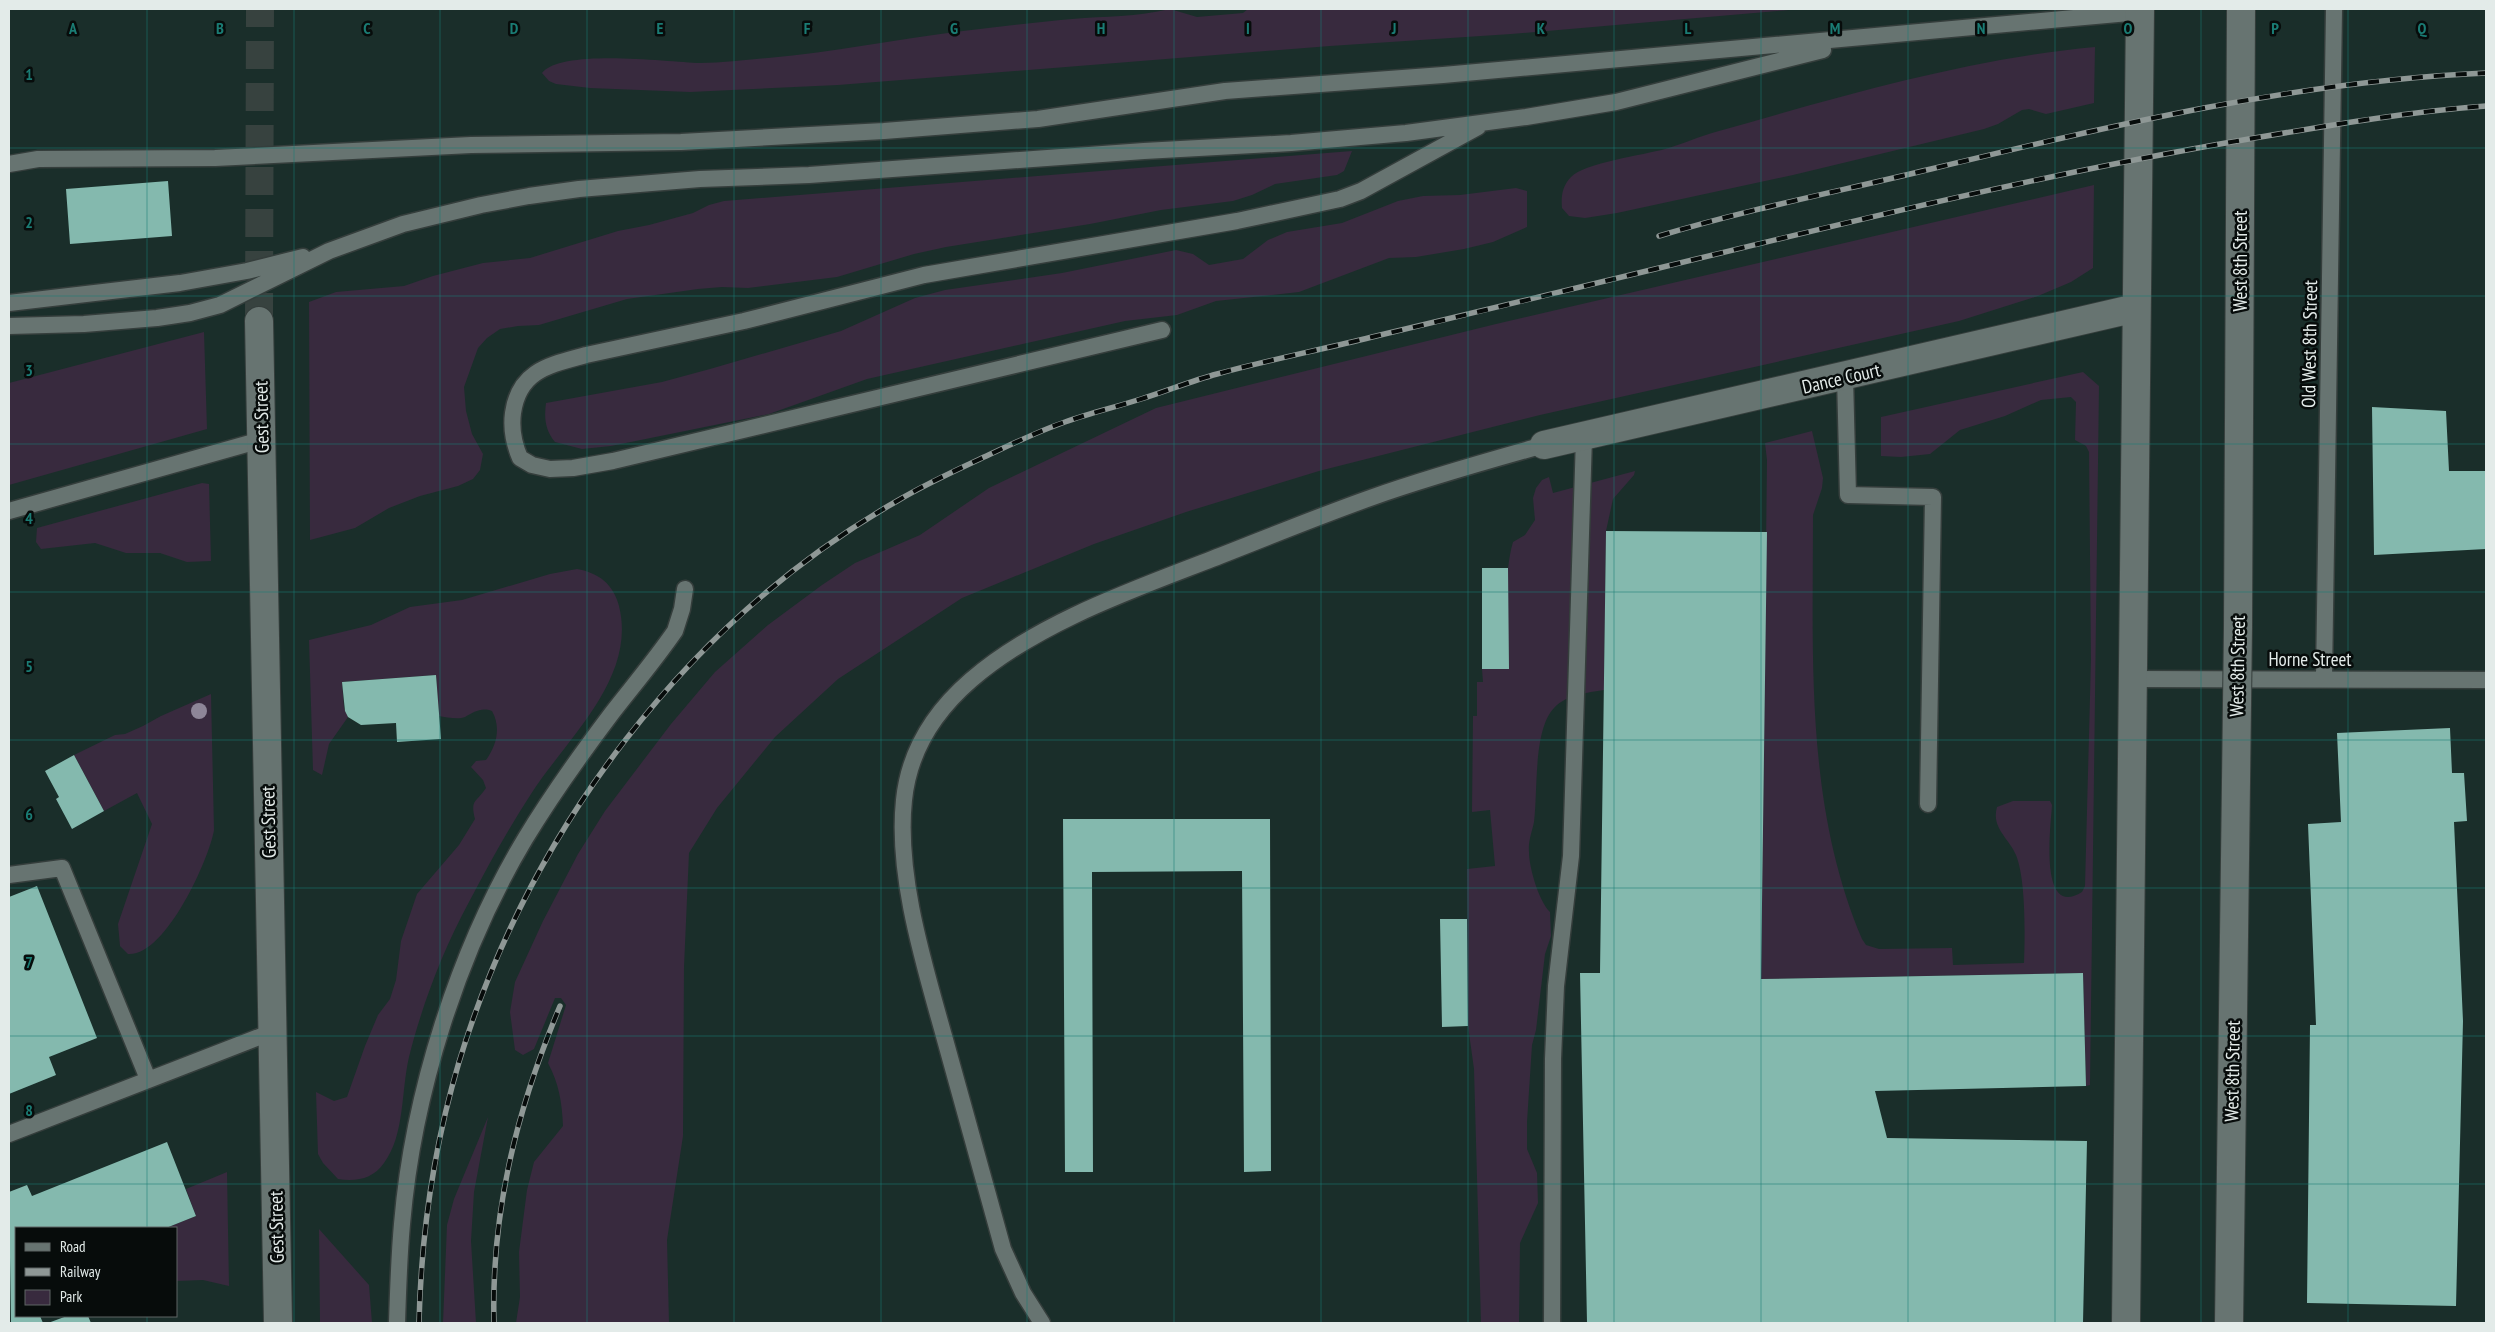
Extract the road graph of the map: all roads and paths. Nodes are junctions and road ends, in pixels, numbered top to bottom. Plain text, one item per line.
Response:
1 (2241, 9) edge
2 (2334, 9) edge
3 (2140, 10) edge
4 (1898, 34) junction
5 (1487, 122) junction
6 (9, 164) edge
7 (329, 251) junction
8 (9, 303) edge
9 (2136, 308) junction
10 (259, 321) tunnel mouth
11 (9, 326) edge
12 (1162, 330) dead end
13 (1845, 377) junction
14 (1584, 437) junction
15 (261, 440) junction
16 (1544, 446) joint
17 (9, 512) edge
18 (685, 589) dead end
19 (2133, 679) junction
20 (2324, 679) junction
21 (2486, 680) edge
22 (1928, 804) dead end
23 (9, 875) edge
24 (272, 1032) junction
25 (148, 1079) junction
26 (9, 1134) edge
27 (278, 1323) edge
28 (397, 1323) edge
29 (1042, 1323) edge
30 (1552, 1323) edge
31 (2126, 1323) edge
32 (2229, 1323) edge

1 - 32 street, West 8th Street, bridge
2 - 20 lane, Old West 8th Street
3 - 4 lane
3 - 9 street
4 - 5 lane
4 - 6 lane
5 - 7 lane
5 - 12 lane
7 - 8 lane
7 - 11 lane
9 - 13 street, Dance Court
9 - 19 street
10 - 15 street, Gest Street
13 - 14 street, Dance Court
13 - 22 lane
14 - 16 street, Dance Court
14 - 30 lane
15 - 17 lane
15 - 24 street, Gest Street
16 - 29 lane
18 - 28 lane
19 - 20 lane, Horne Street
19 - 31 street
20 - 21 lane, Horne Street
23 - 25 lane
24 - 25 lane
24 - 27 street, Gest Street
25 - 26 lane

